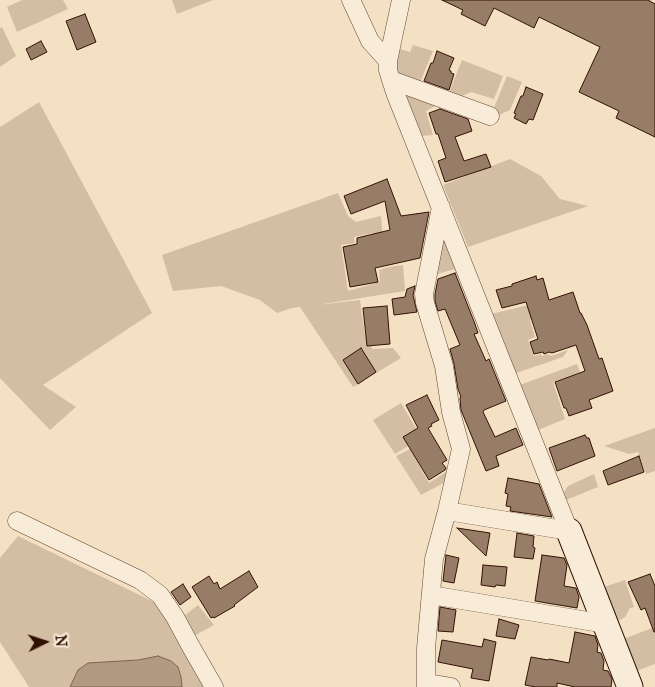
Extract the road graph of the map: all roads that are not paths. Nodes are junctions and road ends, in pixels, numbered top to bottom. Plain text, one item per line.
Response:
1 (351, 0) edge
2 (401, 0) edge
3 (388, 61) junction
4 (391, 80) junction
5 (490, 116) dead end
6 (442, 207) junction
7 (447, 511) junction
8 (17, 521) dead end
9 (569, 531) junction
10 (431, 595) junction
11 (606, 624) junction
12 (426, 685) edge
13 (214, 687) edge
14 (450, 687) edge
15 (630, 687) edge

1 - 3 street
2 - 3 street
3 - 4 street
4 - 5 street
4 - 6 street
6 - 7 street
6 - 9 street
7 - 9 street
7 - 10 street
8 - 13 street
9 - 11 street
10 - 11 street
10 - 12 street
11 - 15 street
12 - 14 street

